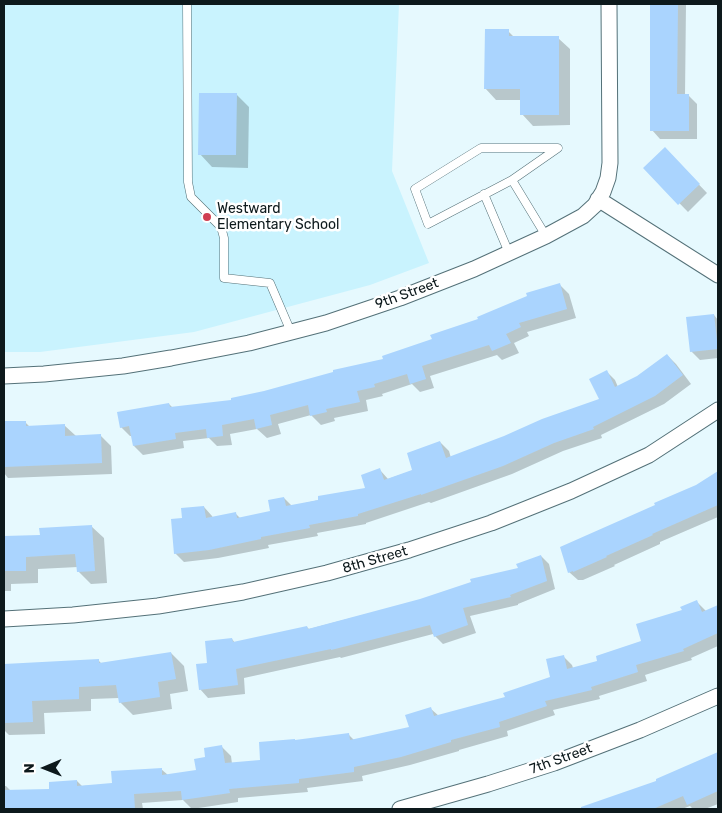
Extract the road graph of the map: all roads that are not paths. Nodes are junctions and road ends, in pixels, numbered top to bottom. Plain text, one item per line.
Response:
1 (187, 4) edge
2 (608, 4) edge
3 (512, 180) junction
4 (484, 194) junction
5 (598, 199) junction
6 (546, 236) junction
7 (509, 253) junction
8 (718, 274) edge
9 (291, 332) junction
10 (4, 376) edge
11 (718, 410) edge
12 (4, 619) edge
13 (718, 696) edge
14 (400, 809) edge

1 - 9 lane
2 - 5 street, 9th Street
3 - 4 lane
3 - 4 lane
3 - 6 lane
4 - 7 lane
5 - 6 street, 9th Street
5 - 8 street
6 - 7 street, 9th Street
7 - 9 street, 9th Street
9 - 10 street, 9th Street
11 - 12 street, 8th Street
13 - 14 street, 7th Street

